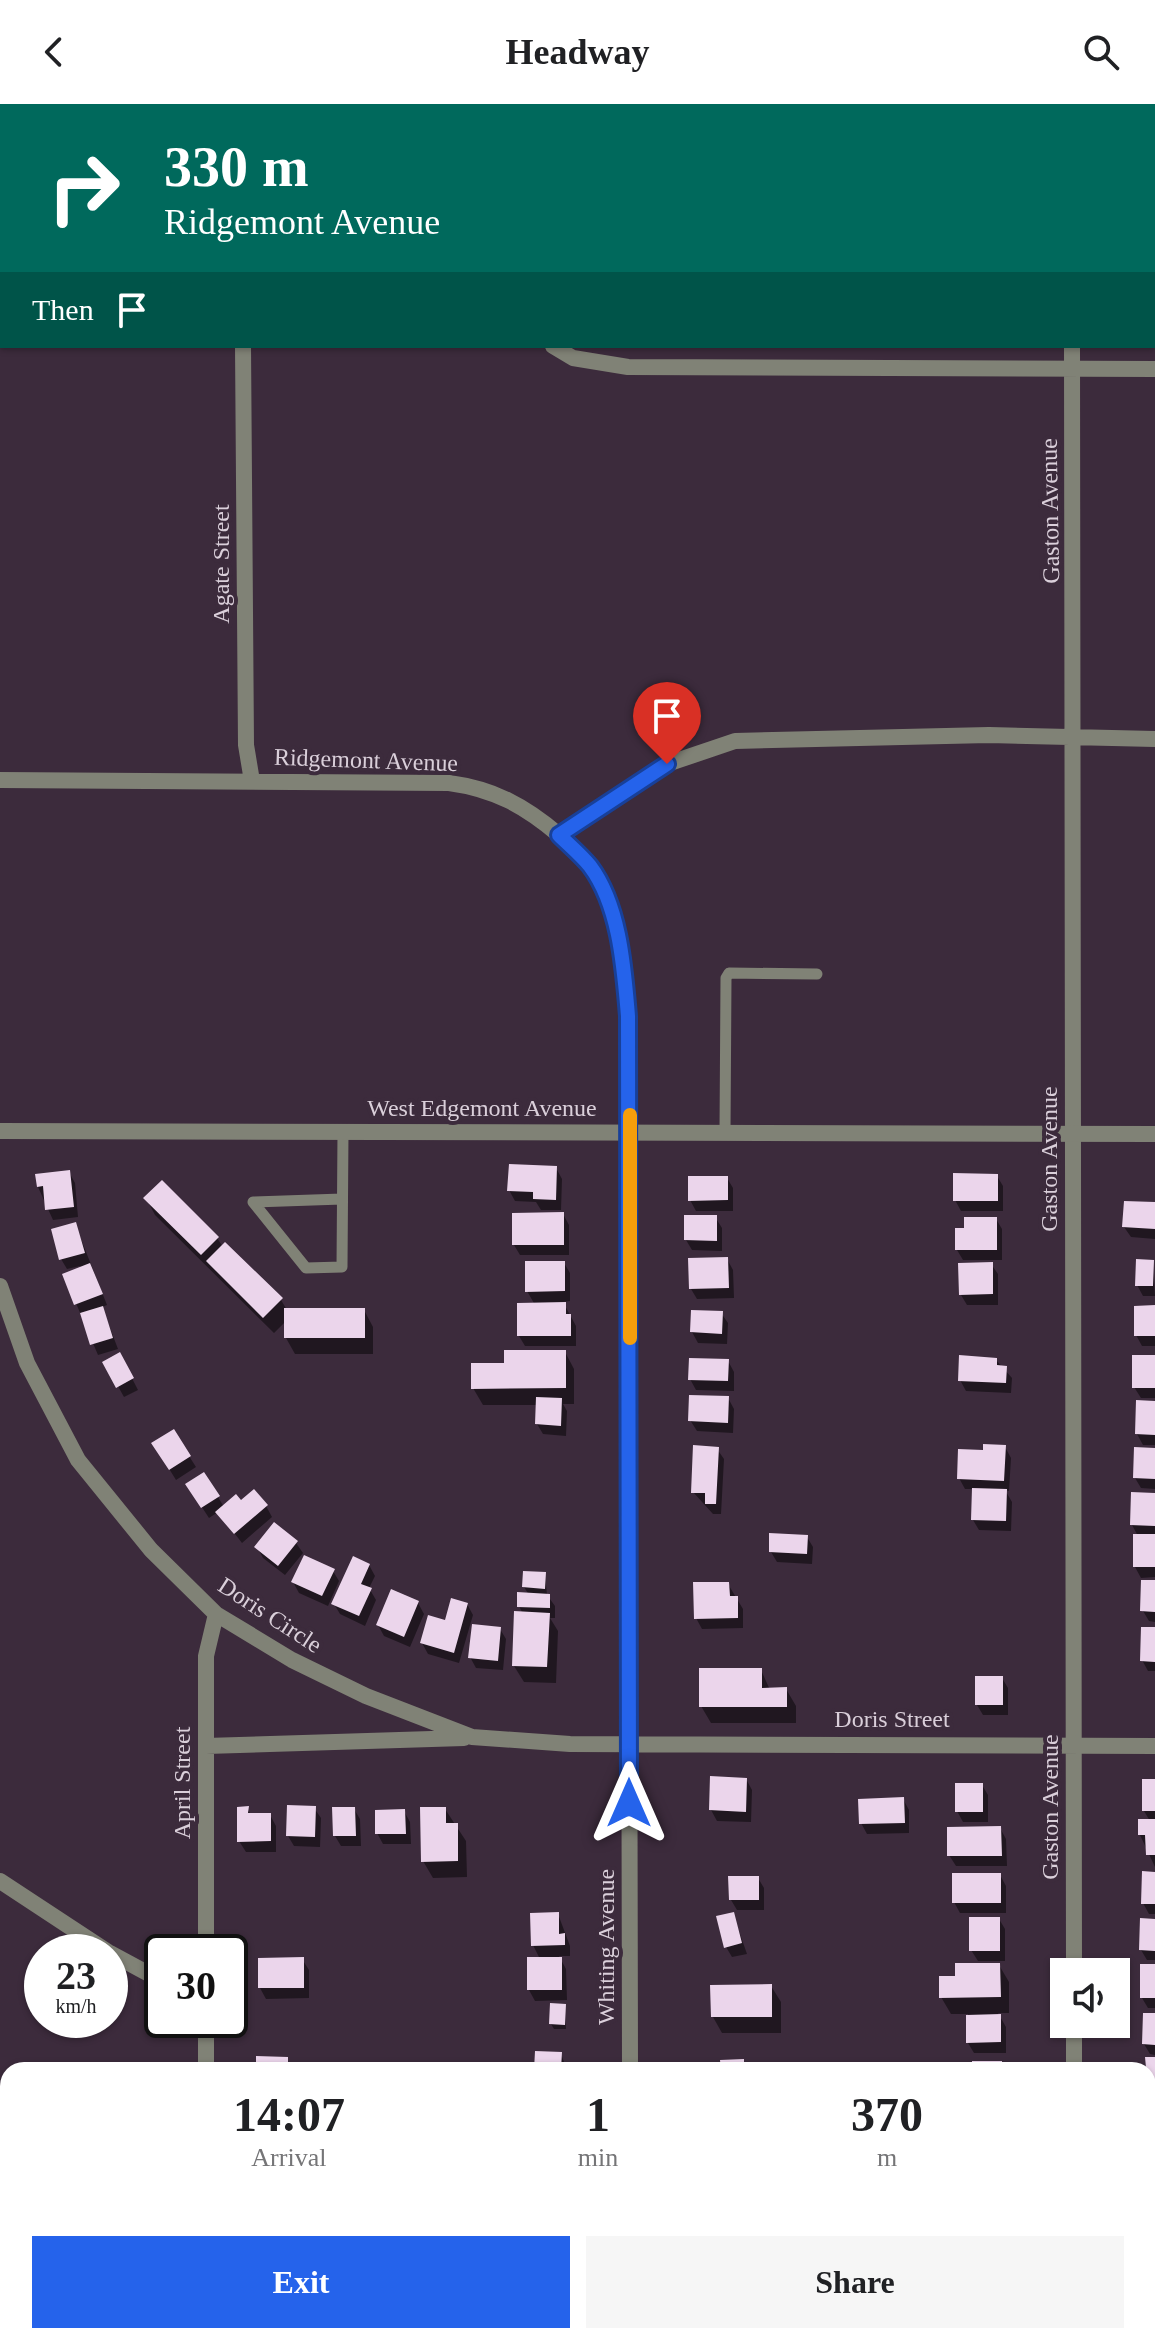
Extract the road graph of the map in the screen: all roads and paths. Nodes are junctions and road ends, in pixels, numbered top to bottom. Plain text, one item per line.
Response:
1 (243, 348) edge
2 (556, 348) edge
3 (1072, 348) edge
4 (1072, 369) junction
5 (1155, 369) edge
6 (1075, 738) junction
7 (1155, 739) edge
8 (0, 780) edge
9 (252, 781) junction
10 (559, 835) junction
11 (817, 974) dead end
12 (0, 1131) edge
13 (343, 1132) junction
14 (630, 1133) junction
15 (725, 1133) junction
16 (1073, 1133) junction
17 (1155, 1134) edge
18 (342, 1199) junction
19 (0, 1286) edge
20 (216, 1614) junction
21 (472, 1737) junction
22 (629, 1744) junction
23 (1074, 1745) junction
24 (206, 1746) junction
25 (1155, 1746) edge
26 (0, 1881) edge
27 (80, 1934) edge
28 (206, 1934) edge
29 (1074, 1958) edge
30 (206, 2038) edge
31 (1074, 2038) edge
32 (206, 2062) edge
33 (630, 2062) edge
34 (1074, 2062) edge

1 - 9 street, Agate Street
2 - 4 street
3 - 4 street, Gaston Avenue
4 - 5 street
4 - 6 street, Gaston Avenue
6 - 7 street
6 - 10 street
6 - 16 street, Gaston Avenue
8 - 9 street, Ridgemont Avenue
9 - 10 street, Ridgemont Avenue
10 - 14 street, Whiting Avenue
11 - 15 lane
12 - 13 street, West Edgemont Avenue
13 - 14 street, West Edgemont Avenue
13 - 18 lane
14 - 15 street, West Edgemont Avenue
14 - 22 street, Whiting Avenue
15 - 16 street, West Edgemont Avenue
16 - 17 street, West Edgemont Avenue
16 - 23 street, Gaston Avenue
18 - 18 lane
19 - 20 street, Doris Circle
20 - 21 street, Doris Circle
20 - 24 street, April Street
21 - 22 street, Doris Circle
21 - 24 street
22 - 23 street, Doris Street
22 - 33 street, Whiting Avenue
23 - 25 street, Doris Street
23 - 29 street, Gaston Avenue
24 - 28 street, April Street
26 - 27 street
30 - 32 street
31 - 34 street

